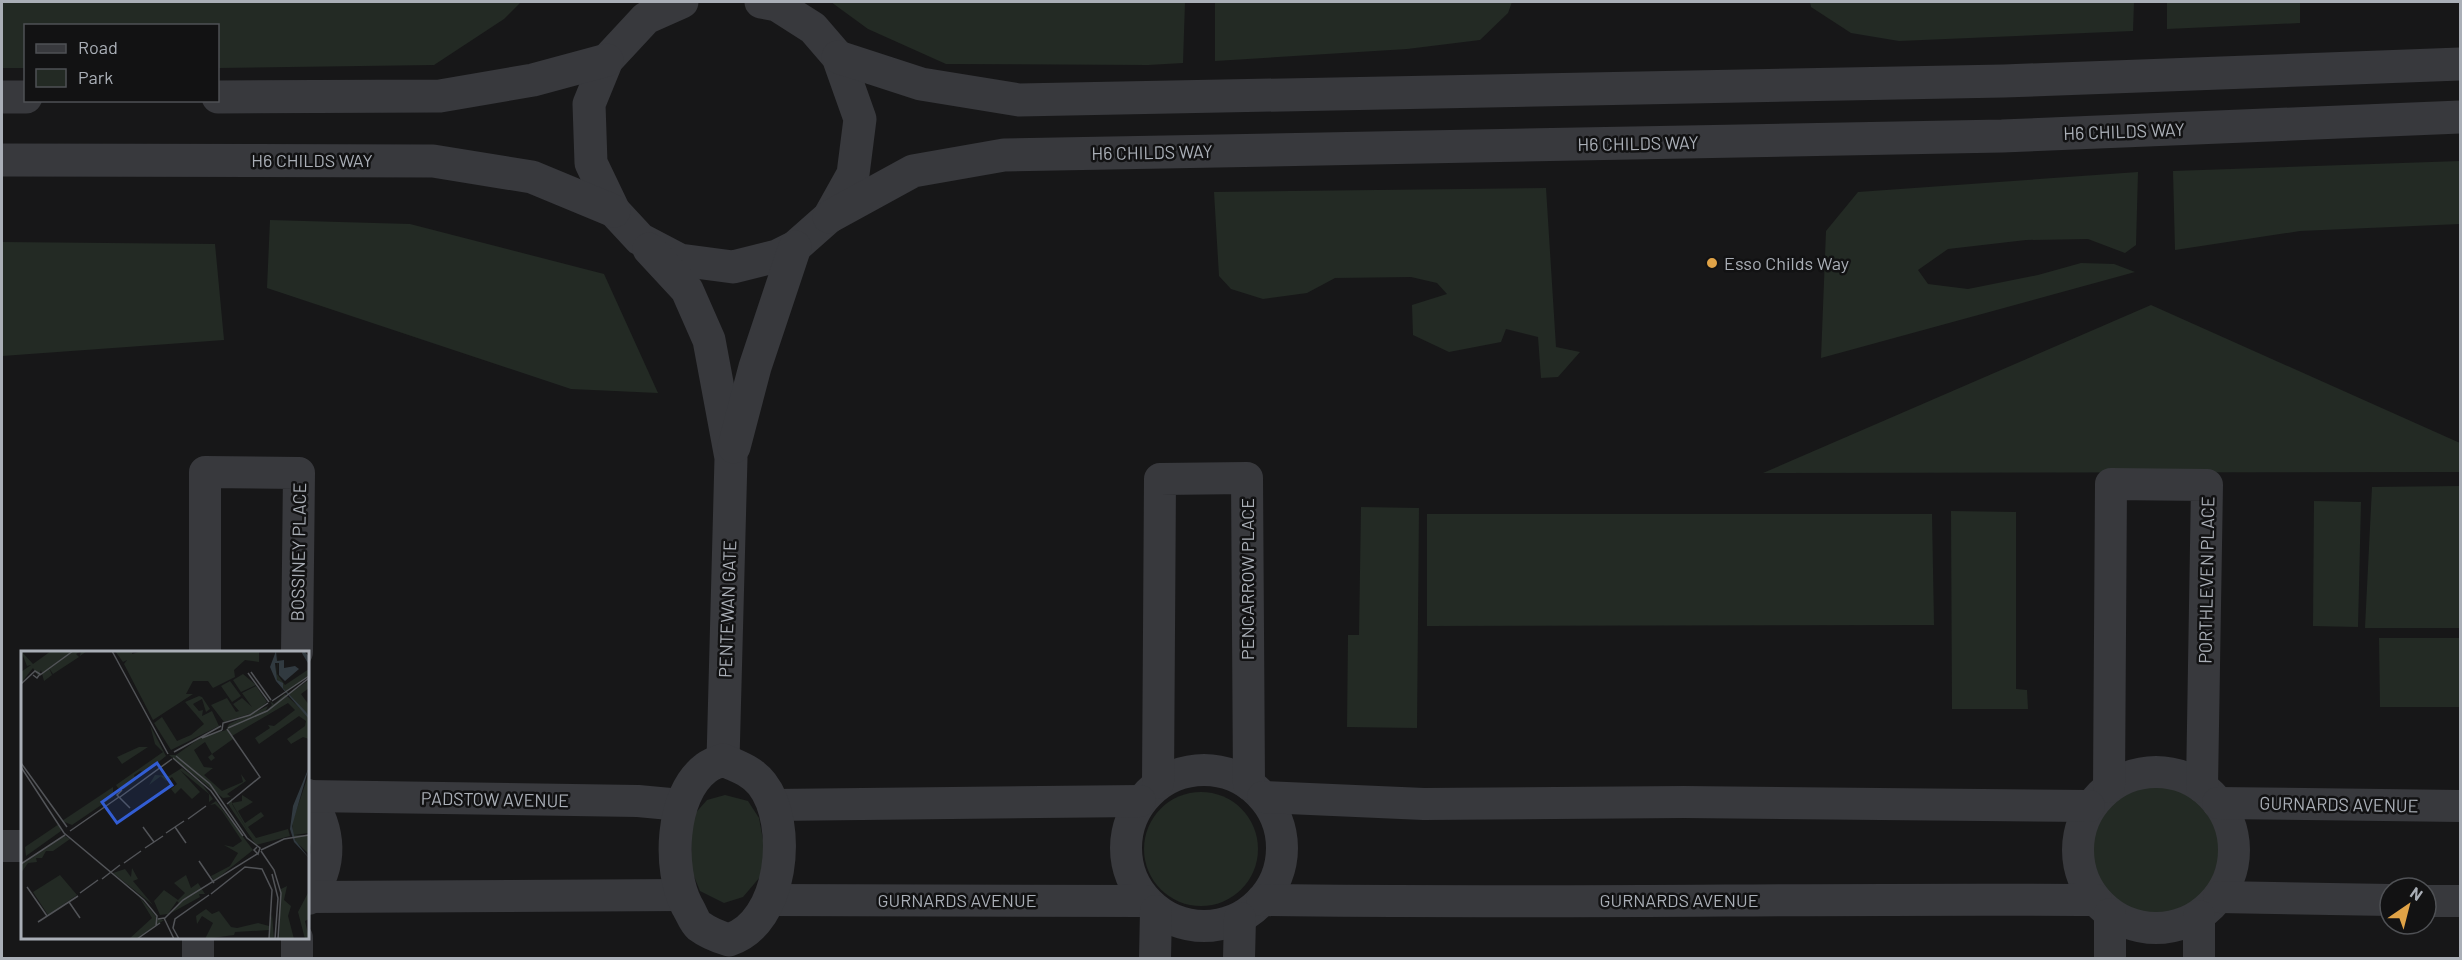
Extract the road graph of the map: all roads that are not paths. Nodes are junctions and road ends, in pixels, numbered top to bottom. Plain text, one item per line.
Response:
1 (682, 2) edge
2 (771, 3) edge
3 (649, 10) edge
4 (838, 57) junction
5 (607, 60) junction
6 (2460, 64) edge
7 (2, 97) edge
8 (24, 97) edge
9 (219, 97) edge
10 (2460, 117) edge
11 (2, 159) edge
12 (614, 211) junction
13 (829, 217) junction
14 (640, 239) junction
15 (795, 247) junction
16 (731, 458) junction
17 (205, 651) edge
18 (297, 651) edge
19 (723, 760) junction
20 (1256, 790) junction
21 (1149, 792) junction
22 (309, 795) edge
23 (2210, 795) junction
24 (309, 797) edge
25 (2099, 797) junction
26 (681, 805) junction
27 (773, 805) junction
28 (2460, 806) edge
29 (2, 846) edge
30 (21, 846) edge
31 (681, 895) junction
32 (309, 896) edge
33 (309, 898) edge
34 (769, 900) junction
35 (2378, 900) edge
36 (2438, 901) edge
37 (2460, 901) edge
38 (1151, 906) junction
39 (2210, 906) junction
40 (2103, 907) junction
41 (1251, 909) junction
42 (198, 939) edge
43 (297, 939) edge
44 (729, 949) edge
45 (198, 958) edge
46 (297, 958) edge
47 (1155, 958) edge
48 (1239, 958) edge
49 (2110, 958) edge
50 (2199, 958) edge

1 - 3 street
2 - 4 street
3 - 5 street
4 - 6 street
4 - 13 street
5 - 9 street
5 - 12 street
7 - 8 street
10 - 13 street, H6 CHILDS WAY
11 - 12 street, H6 CHILDS WAY
12 - 14 street, PENTEWAN GATE
13 - 15 street
14 - 15 street
14 - 16 street, PENTEWAN GATE
15 - 16 street, PENTEWAN GATE
16 - 19 street, PENTEWAN GATE
17 - 18 street, BOSSINEY PLACE
19 - 26 street
19 - 27 street
20 - 21 street
20 - 21 street, PENCARROW PLACE
20 - 25 street
20 - 41 street
21 - 27 street
21 - 38 street
22 - 26 street, PADSTOW AVENUE
23 - 25 street
23 - 25 street, PORTHLEVEN PLACE
23 - 28 street, GURNARDS AVENUE
23 - 39 street
24 - 32 street
25 - 40 street
26 - 31 street
27 - 34 street
29 - 30 street
31 - 33 street
31 - 44 street
34 - 38 street, GURNARDS AVENUE
34 - 44 street
35 - 39 street
36 - 37 street
38 - 41 street
38 - 47 street
39 - 40 street
39 - 50 street
40 - 41 street, GURNARDS AVENUE
40 - 49 street
41 - 48 street
42 - 45 street
43 - 46 street

